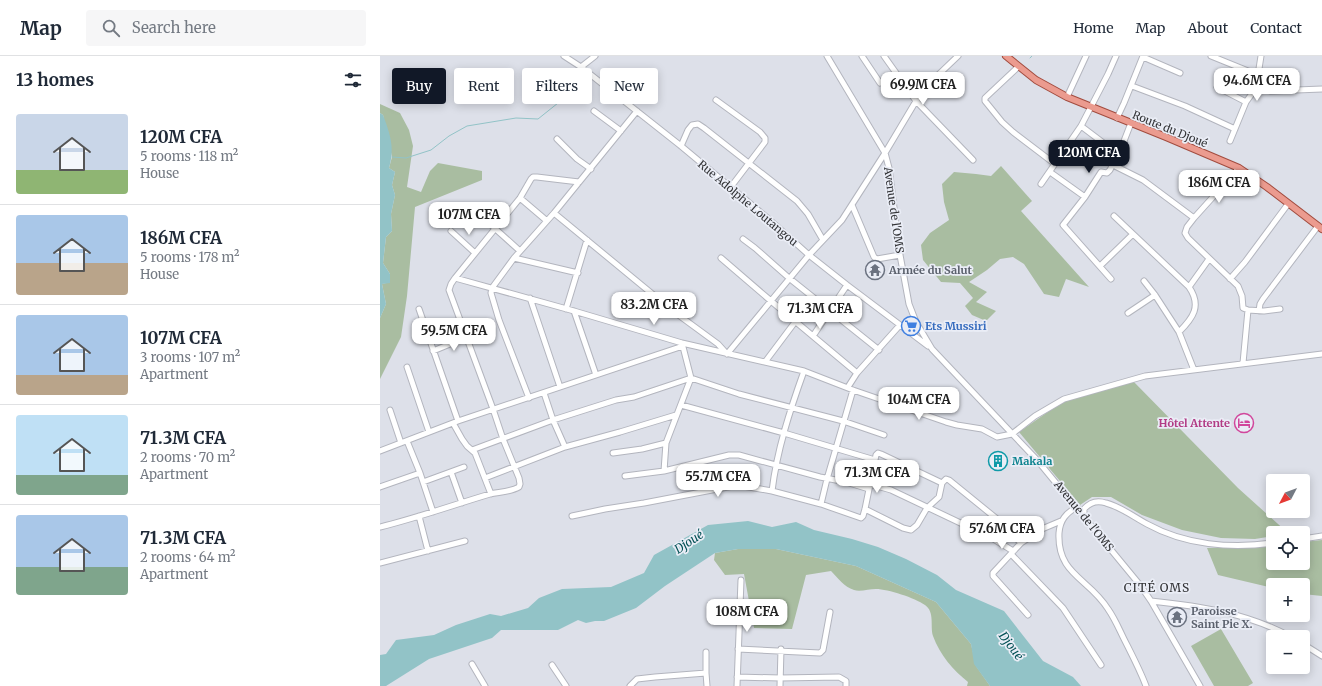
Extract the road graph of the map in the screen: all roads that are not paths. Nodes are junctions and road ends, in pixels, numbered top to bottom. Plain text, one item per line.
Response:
1 (563, 56) edge
2 (595, 56) edge
3 (828, 56) edge
4 (862, 56) edge
5 (884, 56) edge
6 (958, 56) edge
7 (1006, 56) edge
8 (1086, 56) edge
9 (1116, 56) edge
10 (1143, 56) edge
11 (1211, 56) edge
12 (1228, 56) edge
13 (1262, 56) edge
14 (1222, 60) junction
15 (581, 67) junction
16 (1018, 67) junction
17 (1180, 73) dead end
18 (1258, 75) junction
19 (880, 83) dead end
20 (1132, 86) junction
21 (1217, 87) dead end
22 (1254, 87) junction
23 (1322, 89) edge
24 (1066, 97) junction
25 (716, 100) dead end
26 (916, 101) junction
27 (1246, 102) junction
28 (1092, 107) junction
29 (594, 111) dead end
30 (636, 111) junction
31 (1117, 118) junction
32 (1131, 123) junction
33 (1082, 126) junction
34 (1235, 129) junction
35 (621, 131) junction
36 (557, 139) dead end
37 (1230, 141) dead end
38 (681, 146) junction
39 (885, 153) junction
40 (1118, 154) junction
41 (973, 160) dead end
42 (750, 163) junction
43 (1055, 164) junction
44 (1113, 165) junction
45 (1239, 168) junction
46 (590, 169) junction
47 (1050, 172) junction
48 (579, 182) junction
49 (1041, 184) dead end
50 (730, 188) junction
51 (1085, 197) junction
52 (520, 198) junction
53 (1288, 204) junction
54 (852, 205) junction
55 (470, 206) dead end
56 (554, 213) junction
57 (1114, 216) dead end
58 (1194, 218) junction
59 (547, 221) junction
60 (1320, 228) edge
61 (495, 229) junction
62 (451, 231) dead end
63 (1133, 234) junction
64 (743, 239) dead end
65 (587, 240) junction
66 (823, 240) junction
67 (520, 251) junction
68 (475, 253) junction
69 (809, 255) junction
70 (900, 255) junction
71 (514, 258) junction
72 (721, 258) dead end
73 (1209, 259) junction
74 (1100, 266) junction
75 (578, 273) junction
76 (455, 278) junction
77 (790, 278) junction
78 (1111, 279) dead end
79 (1230, 279) junction
80 (1144, 281) dead end
81 (847, 285) junction
82 (1189, 287) junction
83 (492, 288) junction
84 (1155, 295) junction
85 (530, 298) junction
86 (770, 301) junction
87 (419, 309) dead end
88 (566, 309) junction
89 (1280, 309) dead end
90 (1248, 310) junction
91 (574, 311) junction
92 (830, 311) junction
93 (1259, 311) junction
94 (1128, 313) dead end
95 (795, 322) junction
96 (900, 325) junction
97 (1179, 332) junction
98 (813, 336) junction
99 (467, 337) junction
100 (683, 345) junction
101 (932, 349) junction
102 (879, 350) junction
103 (433, 351) junction
104 (727, 354) junction
105 (1322, 354) edge
106 (764, 362) junction
107 (1243, 363) junction
108 (407, 366) dead end
109 (1194, 370) junction
110 (804, 371) junction
111 (858, 373) junction
112 (596, 375) junction
113 (691, 378) junction
114 (560, 387) junction
115 (850, 388) junction
116 (544, 393) junction
117 (528, 398) junction
118 (681, 405) junction
119 (790, 408) junction
120 (493, 409) junction
121 (390, 410) dead end
122 (676, 415) junction
123 (553, 420) junction
124 (843, 421) junction
125 (456, 422) junction
126 (429, 432) junction
127 (784, 433) junction
128 (1012, 434) junction
129 (884, 435) dead end
130 (503, 439) junction
131 (407, 441) junction
132 (401, 443) junction
133 (666, 443) junction
134 (565, 447) junction
135 (835, 449) junction
136 (472, 450) junction
137 (380, 451) edge
138 (613, 453) dead end
139 (875, 460) junction
140 (776, 465) junction
141 (464, 467) dead end
142 (514, 468) junction
143 (664, 471) junction
144 (451, 472) junction
145 (420, 473) junction
146 (625, 476) dead end
147 (485, 478) junction
148 (827, 479) junction
149 (423, 482) junction
150 (942, 483) junction
151 (870, 486) junction
152 (380, 487) edge
153 (772, 491) junction
154 (491, 494) junction
155 (462, 503) junction
156 (821, 504) junction
157 (1077, 507) junction
158 (927, 508) junction
159 (865, 509) junction
160 (433, 512) junction
161 (419, 516) junction
162 (572, 516) dead end
163 (1084, 516) junction
164 (1061, 521) junction
165 (380, 527) edge
166 (1322, 536) edge
167 (1310, 538) edge
168 (465, 541) dead end
169 (1021, 543) junction
170 (1266, 544) edge
171 (428, 551) junction
172 (1012, 552) junction
173 (380, 563) edge
174 (741, 580) dead end
175 (1151, 601) junction
176 (830, 612) dead end
177 (1028, 614) dead end
178 (1277, 630) edge
179 (1310, 648) edge
180 (738, 649) junction
181 (781, 650) junction
182 (706, 652) dead end
183 (1322, 656) edge
184 (472, 664) dead end
185 (552, 665) dead end
186 (1101, 665) dead end
187 (706, 673) junction
188 (737, 676) junction
189 (780, 678) junction
190 (485, 686) edge
191 (566, 686) edge
192 (630, 686) edge
193 (708, 686) edge
194 (736, 686) edge
195 (780, 686) edge
196 (846, 686) edge
197 (1146, 686) edge
198 (1200, 686) edge

1 - 15 street, Rue Adolphe Loutangou
2 - 15 street
3 - 39 street, Avenue de l'OMS
4 - 19 street
5 - 26 street
6 - 26 street
7 - 16 main road, Route du Djoué
8 - 24 street
9 - 28 street
10 - 17 street
10 - 20 street
11 - 14 street
12 - 14 street
13 - 18 street
14 - 18 street
15 - 30 street, Rue Adolphe Loutangou
16 - 24 main road, Route du Djoué
16 - 43 street
18 - 22 street
20 - 31 street
20 - 34 street
21 - 27 street
22 - 23 street
22 - 27 street
24 - 28 main road, Route du Djoué
25 - 42 street
26 - 39 street
26 - 41 street
27 - 34 street
28 - 31 main road, Route du Djoué
28 - 33 street
29 - 35 street
30 - 35 street
30 - 38 street, Rue Adolphe Loutangou
31 - 32 main road, Route du Djoué
32 - 40 street
32 - 45 main road, Route du Djoué
33 - 40 street
33 - 43 street
34 - 37 street
35 - 46 street
36 - 46 street
38 - 42 street
38 - 50 street, Rue Adolphe Loutangou
39 - 54 street
39 - 70 street, Avenue de l'OMS
40 - 44 street
42 - 50 street
42 - 66 street
43 - 47 street
44 - 51 street
44 - 58 street
45 - 53 main road, Route du Djoué
45 - 58 street
46 - 48 street
47 - 49 street
47 - 51 street
48 - 52 street
48 - 56 street
50 - 69 street, Rue Adolphe Loutangou
51 - 74 street
52 - 59 street
52 - 61 street
53 - 60 main road, Route du Djoué
53 - 79 street
54 - 66 street
54 - 70 street
55 - 61 street
56 - 59 street
56 - 65 street
57 - 63 street
58 - 73 street
59 - 67 street
60 - 93 street
61 - 67 street
61 - 68 street
62 - 68 street
63 - 74 street
63 - 82 street
64 - 77 street
65 - 75 street
65 - 104 street
66 - 69 street
67 - 71 street
68 - 76 street
69 - 77 street
69 - 81 street, Rue Adolphe Loutangou
70 - 101 street, Avenue de l'OMS
71 - 75 street
71 - 83 street
72 - 86 street
73 - 79 street
73 - 82 street
74 - 78 street
75 - 88 street
76 - 83 street
76 - 99 street
77 - 86 street
77 - 92 street
79 - 90 street
80 - 84 street
81 - 92 street
81 - 96 street, Rue Adolphe Loutangou
82 - 97 street
83 - 85 street
83 - 117 street
84 - 94 street
84 - 97 street
85 - 88 street
85 - 114 street
86 - 95 street
86 - 104 street
87 - 103 street
88 - 91 street
89 - 93 street
90 - 93 street
90 - 107 street
91 - 100 street
91 - 112 street
92 - 98 street
92 - 102 street
95 - 98 street
95 - 106 street
96 - 101 street, Rue Adolphe Loutangou
96 - 102 street
97 - 109 street
98 - 111 street
99 - 103 street
99 - 120 street
100 - 104 street
100 - 112 street
100 - 113 street
101 - 128 street, Avenue de l'OMS
102 - 111 street
103 - 125 street
104 - 106 street
105 - 107 street
106 - 110 street
107 - 109 street
108 - 126 street
109 - 128 street
110 - 115 street
110 - 119 street
111 - 115 street
112 - 114 street
113 - 118 street
113 - 119 street
113 - 123 street
114 - 116 street
115 - 124 street
115 - 128 street
116 - 117 street
116 - 123 street
117 - 120 street
118 - 122 street
118 - 127 street
119 - 124 street
119 - 127 street
120 - 125 street
120 - 130 street
121 - 132 street
122 - 133 street
122 - 134 street
123 - 130 street
123 - 134 street
124 - 129 street
124 - 135 street
125 - 126 street
125 - 136 street
126 - 131 street
127 - 135 street
127 - 140 street
128 - 157 street, Avenue de l'OMS
130 - 136 street
130 - 142 street
131 - 132 street
131 - 145 street
132 - 137 street
133 - 138 street
133 - 143 street
134 - 142 street
135 - 139 street
135 - 148 street
136 - 147 street
139 - 150 street
139 - 151 street
140 - 143 street
140 - 148 street
140 - 153 street
141 - 144 street
142 - 147 street
142 - 154 street
143 - 146 street
144 - 149 street
144 - 155 street
145 - 149 street
145 - 152 street
147 - 154 street
148 - 151 street
148 - 156 street
149 - 160 street
150 - 158 street
150 - 169 street
151 - 158 street
151 - 159 street
153 - 156 street
153 - 162 street
154 - 155 street
155 - 160 street
156 - 159 street
157 - 163 street, Avenue de l'OMS
157 - 164 street
158 - 159 street
158 - 172 street
160 - 161 street
161 - 165 street
161 - 171 street
163 - 170 street
163 - 175 street, Avenue de l'OMS
164 - 169 street
164 - 197 street
166 - 167 street
168 - 171 street
169 - 172 street
171 - 173 street
172 - 177 street
172 - 186 street
174 - 180 street
175 - 178 street
175 - 198 street, Avenue de l'OMS
176 - 181 street
179 - 183 street
180 - 181 street
180 - 188 street
181 - 189 street
182 - 187 street
184 - 190 street
185 - 191 street
187 - 192 street
187 - 193 street
188 - 189 street
188 - 194 street
189 - 195 street
189 - 196 street

